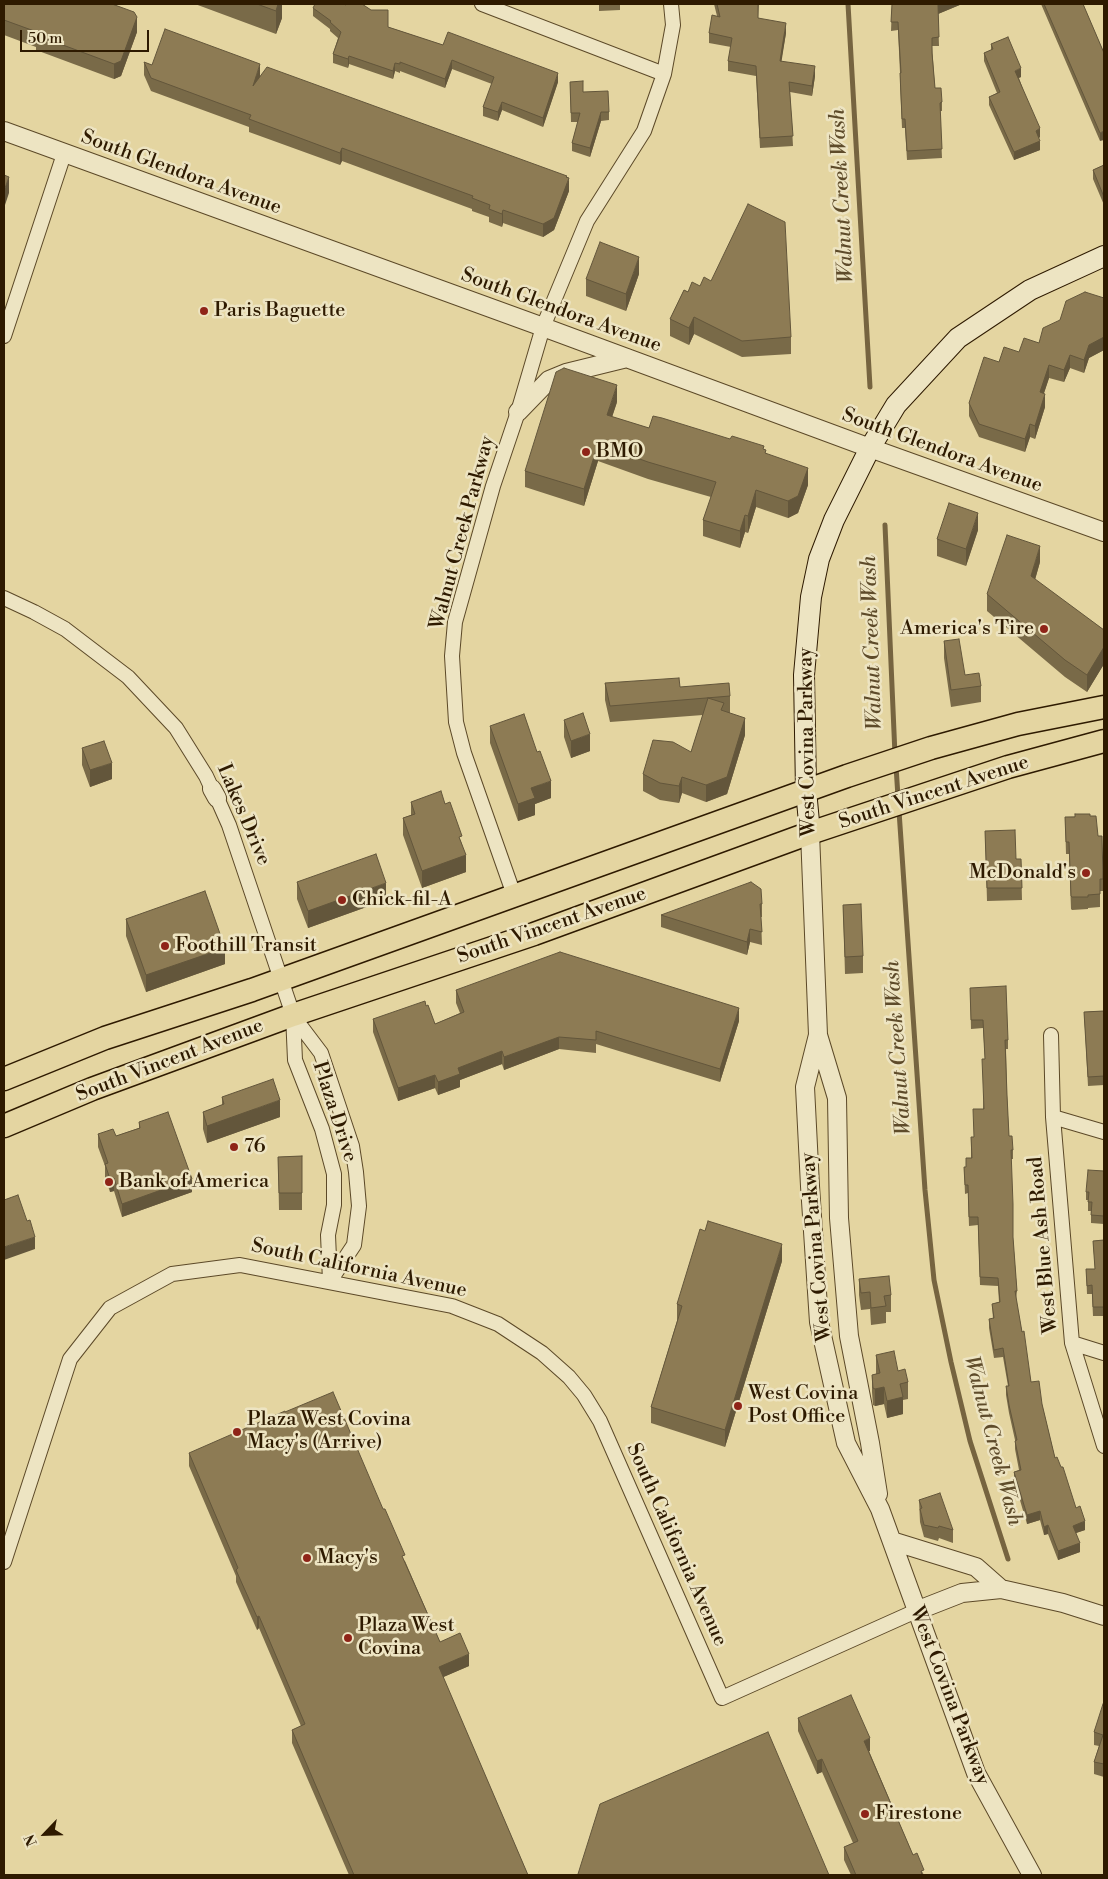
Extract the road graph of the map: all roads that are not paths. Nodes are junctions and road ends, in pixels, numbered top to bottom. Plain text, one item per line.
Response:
1 (482, 4) edge
2 (671, 4) edge
3 (664, 74) junction
4 (4, 131) edge
5 (64, 154) junction
6 (1104, 256) edge
7 (543, 327) junction
8 (4, 336) edge
9 (627, 358) junction
10 (518, 412) junction
11 (870, 448) junction
12 (1104, 532) edge
13 (4, 598) edge
14 (1104, 707) edge
15 (1104, 742) edge
16 (806, 790) junction
17 (810, 833) junction
18 (514, 895) junction
19 (281, 979) junction
20 (293, 1015) junction
21 (1051, 1035) dead end
22 (818, 1036) junction
23 (4, 1080) edge
24 (1053, 1117) junction
25 (4, 1126) edge
26 (1104, 1132) edge
27 (330, 1281) junction
28 (1072, 1343) junction
29 (1104, 1353) edge
30 (1104, 1446) edge
31 (880, 1509) junction
32 (892, 1541) junction
33 (4, 1562) edge
34 (1001, 1589) junction
35 (916, 1611) junction
36 (1104, 1616) edge
37 (1032, 1875) edge

1 - 3 street
2 - 3 street, Walnut Creek Parkway
3 - 7 street, Walnut Creek Parkway
4 - 5 street, South Glendora Avenue
5 - 7 street, South Glendora Avenue
5 - 8 street
6 - 11 main road, West Covina Parkway
7 - 9 street, South Glendora Avenue
7 - 10 street, Walnut Creek Parkway
9 - 10 street
9 - 11 street, South Glendora Avenue
10 - 18 street, Walnut Creek Parkway
11 - 12 street, South Glendora Avenue
11 - 16 main road, West Covina Parkway
13 - 19 street, Lakes Drive
14 - 16 main road, South Vincent Avenue
15 - 17 main road, South Vincent Avenue
16 - 17 main road, West Covina Parkway
16 - 18 main road, South Vincent Avenue
17 - 20 main road, South Vincent Avenue
17 - 22 street, West Covina Parkway
18 - 19 main road, South Vincent Avenue
19 - 20 street, Lakes Drive
19 - 23 main road, South Vincent Avenue
20 - 25 main road, South Vincent Avenue
20 - 27 street, Plaza Drive
20 - 27 street
21 - 24 street, West Blue Ash Road
22 - 31 street, West Covina Parkway
22 - 31 street, West Covina Parkway
24 - 26 street
24 - 28 street, West Blue Ash Road
27 - 33 street, South California Avenue
27 - 35 street, South California Avenue
28 - 29 street
28 - 30 street, West Blue Ash Road
31 - 32 street, West Covina Parkway
32 - 34 street
32 - 35 street, West Covina Parkway
34 - 35 street
34 - 36 street
35 - 37 street, West Covina Parkway

